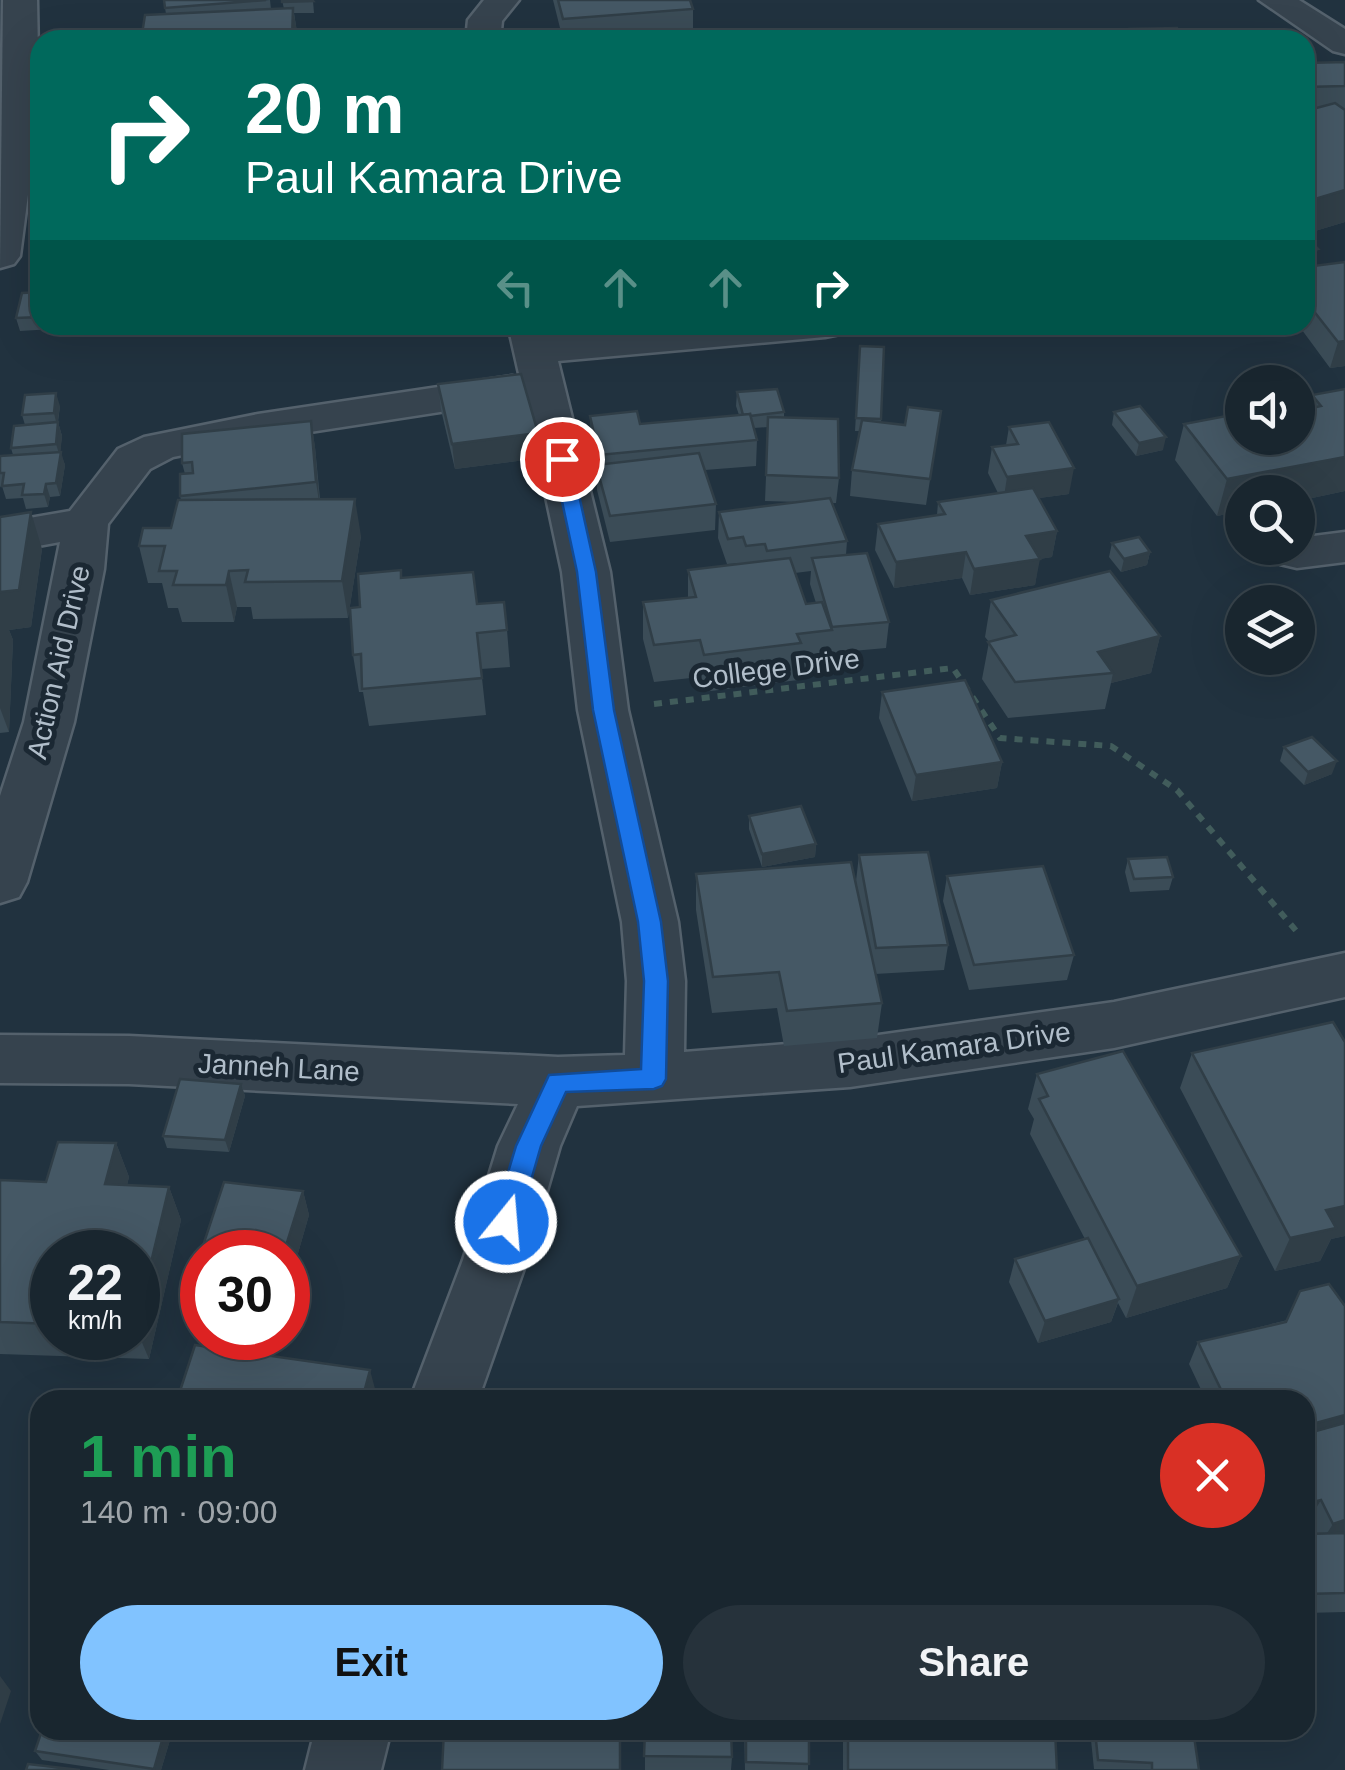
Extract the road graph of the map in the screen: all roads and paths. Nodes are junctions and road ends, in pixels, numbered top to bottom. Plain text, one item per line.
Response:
1 (20, 0) edge
2 (1276, 0) edge
3 (1345, 44) edge
4 (0, 256) edge
5 (722, 335) edge
6 (537, 353) edge
7 (85, 523) junction
8 (0, 538) edge
9 (1345, 548) edge
10 (1315, 551) edge
11 (604, 710) junction
12 (0, 882) edge
13 (1342, 984) edge
14 (0, 1059) edge
15 (654, 1079) junction
16 (558, 1082) junction
17 (448, 1390) edge
18 (350, 1740) edge
19 (343, 1770) edge

1 - 4 street
2 - 3 street
5 - 6 street
6 - 7 street
6 - 11 street
7 - 8 street, Action Aid Drive
7 - 12 street, Action Aid Drive
9 - 10 street
11 - 13 path, College Drive
11 - 15 street
13 - 15 street, Paul Kamara Drive
14 - 16 street, Janneh Lane
15 - 16 street, Paul Kamara Drive
16 - 17 street
18 - 19 street

